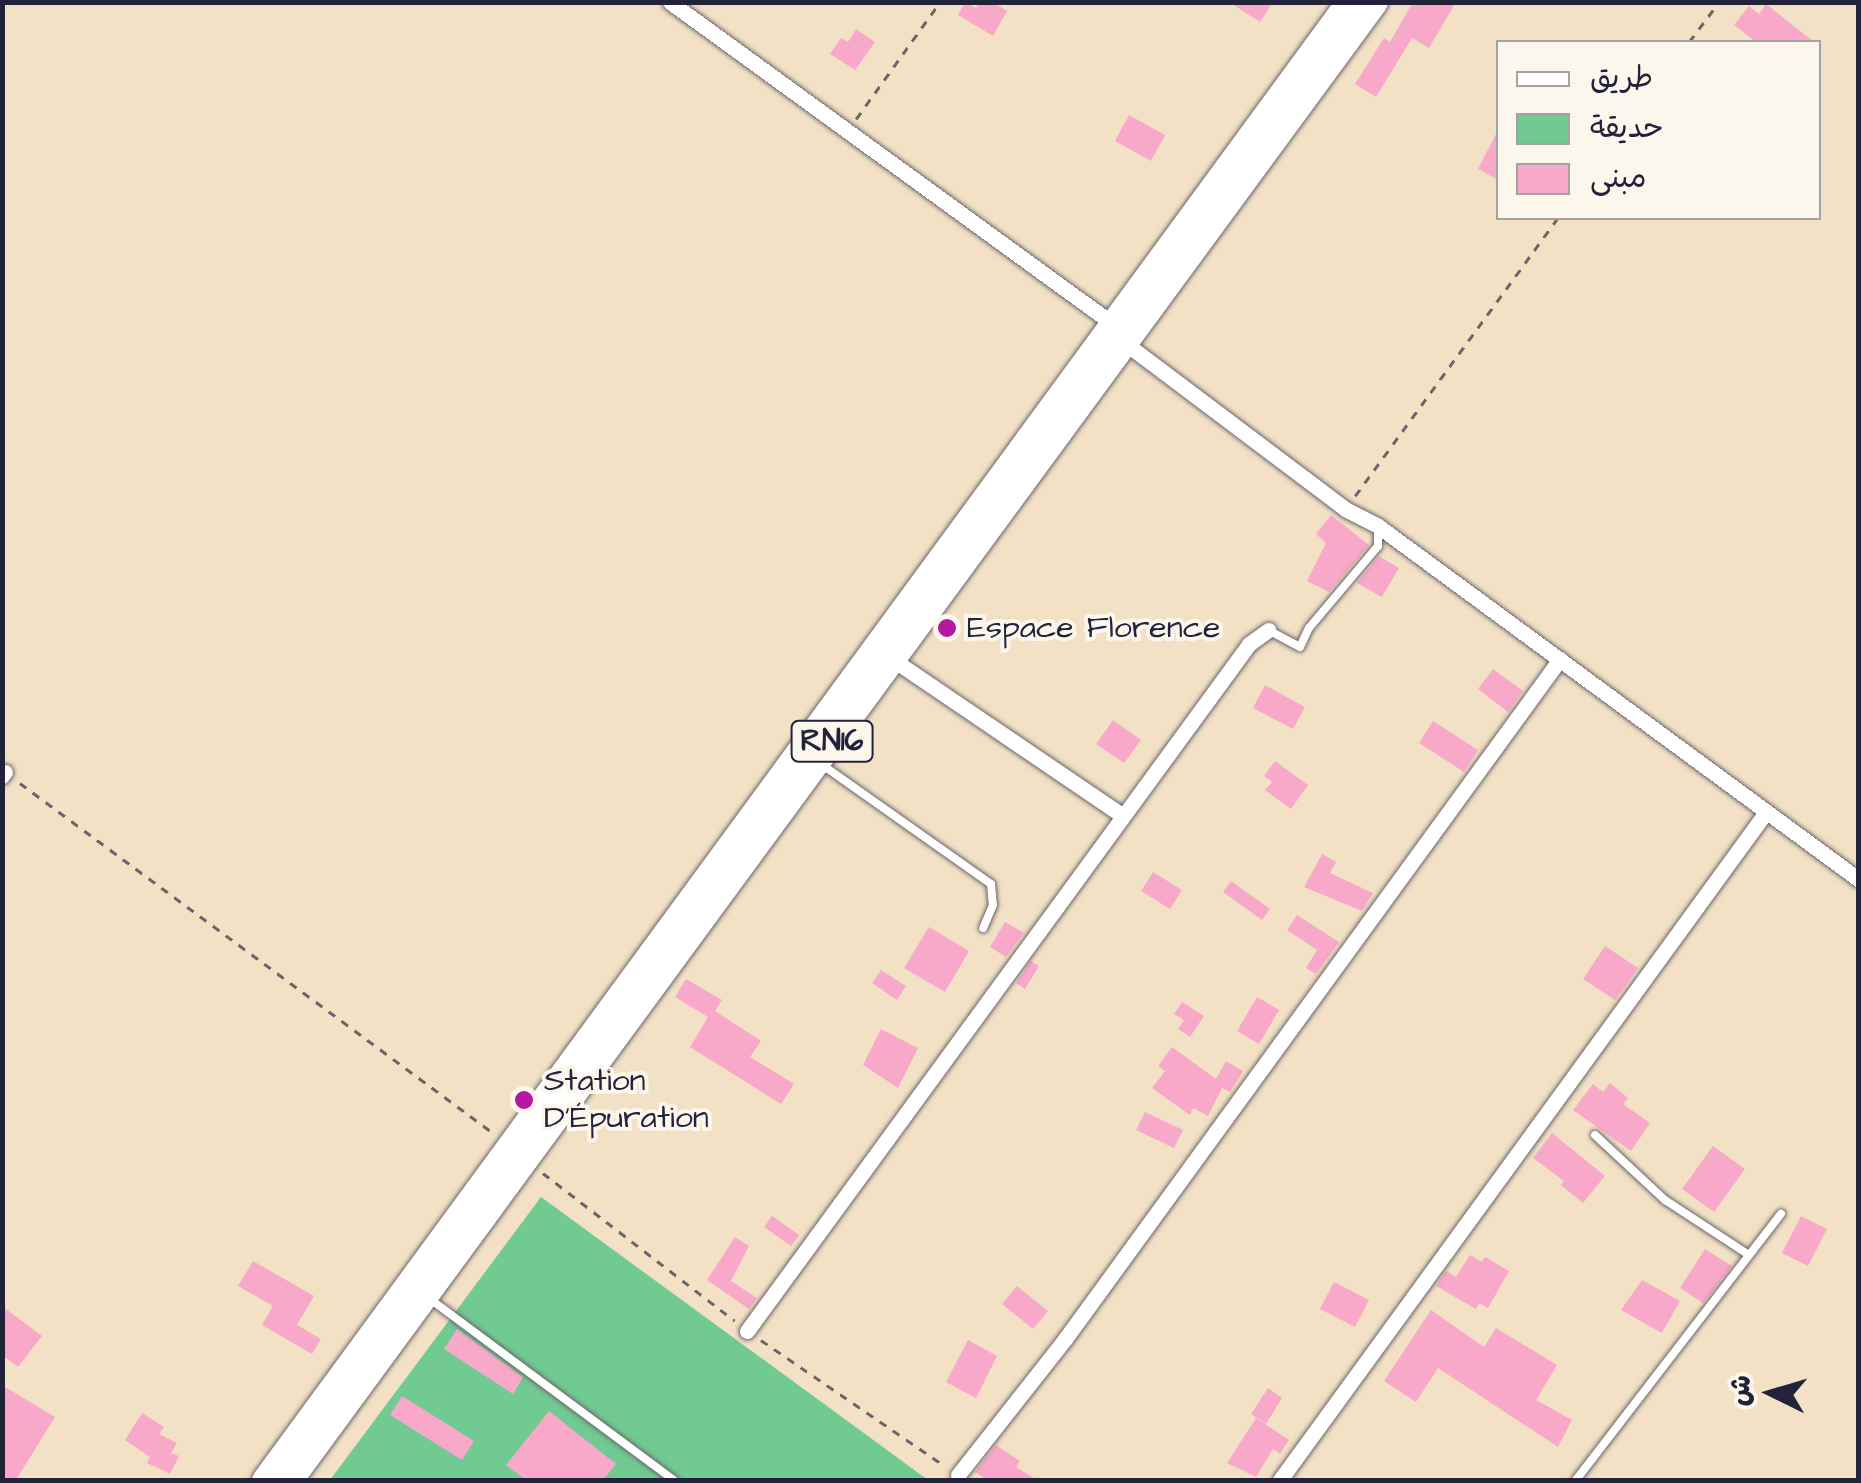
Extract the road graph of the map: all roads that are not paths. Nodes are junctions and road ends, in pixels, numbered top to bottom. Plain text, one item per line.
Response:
1 (670, 2) edge
2 (1348, 2) edge
3 (1376, 2) edge
4 (1119, 333) junction
5 (1378, 526) junction
6 (1268, 630) joint
7 (892, 660) junction
8 (1560, 660) junction
9 (817, 762) junction
10 (1766, 812) junction
11 (1123, 816) junction
12 (1858, 879) edge
13 (983, 928) dead end
14 (1594, 1135) dead end
15 (1781, 1214) dead end
16 (1749, 1255) junction
17 (427, 1296) junction
18 (747, 1330) dead end
19 (958, 1475) dead end
20 (264, 1480) edge
21 (290, 1480) edge
22 (674, 1480) edge
23 (1280, 1480) edge
24 (1576, 1480) edge

1 - 4 street
2 - 4 highway, RN16
3 - 4 highway, RN16
4 - 5 street
4 - 7 highway, RN16
4 - 20 highway, RN16
5 - 6 lane
5 - 8 street
6 - 11 street
7 - 9 highway, RN16
7 - 11 street
8 - 10 street
8 - 19 street
9 - 13 lane
9 - 17 highway, RN16
10 - 12 street
10 - 23 street
11 - 18 street
14 - 16 lane
15 - 16 lane
16 - 24 lane
17 - 21 highway, RN16
17 - 22 lane

